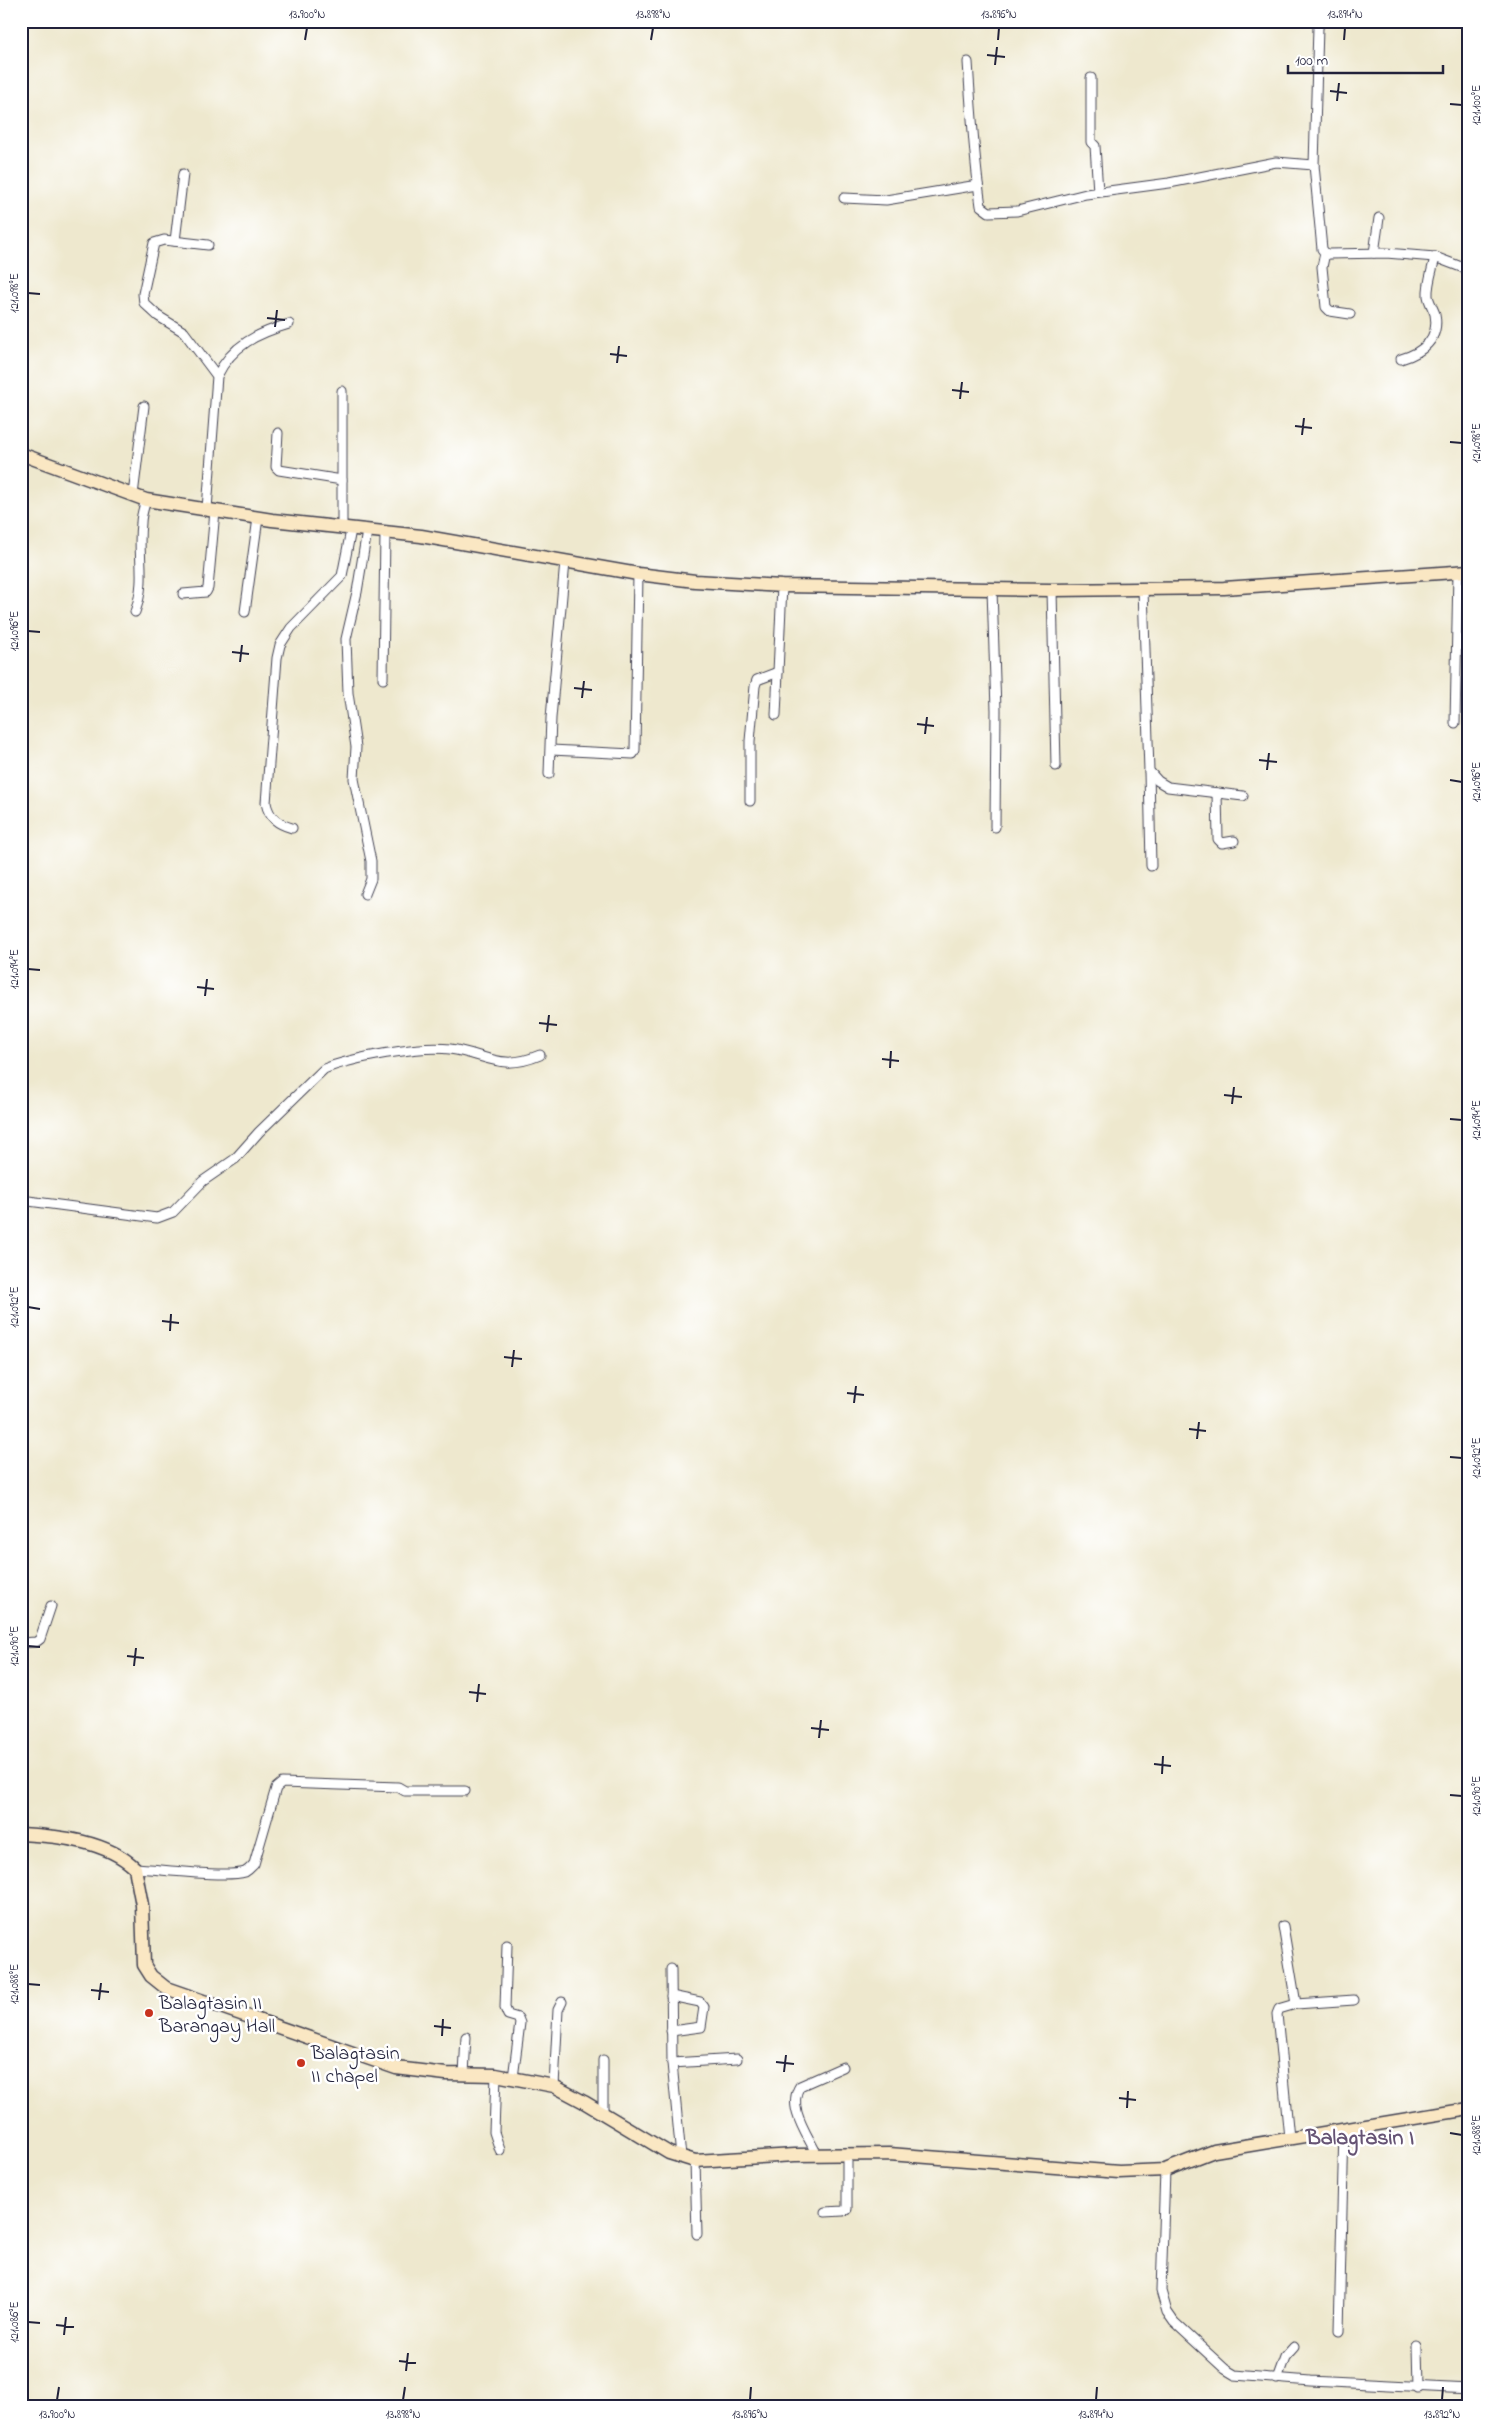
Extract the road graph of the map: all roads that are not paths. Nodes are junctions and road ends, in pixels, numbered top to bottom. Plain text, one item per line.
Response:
1 (1322, 21) edge
2 (968, 62) dead end
3 (1091, 78) dead end
4 (1314, 164) junction
5 (183, 174) dead end
6 (978, 185) junction
7 (1098, 192) junction
8 (844, 198) dead end
9 (1379, 218) dead end
10 (175, 241) junction
11 (208, 245) dead end
12 (1324, 253) junction
13 (1374, 253) junction
14 (1435, 257) junction
15 (1469, 270) edge
16 (1350, 314) dead end
17 (289, 324) dead end
18 (1401, 359) dead end
19 (217, 376) junction
20 (342, 391) dead end
21 (144, 406) dead end
22 (278, 433) dead end
23 (21, 454) edge
24 (342, 480) junction
25 (133, 495) junction
26 (146, 500) junction
27 (211, 510) junction
28 (258, 518) junction
29 (347, 529) junction
30 (367, 531) junction
31 (385, 533) junction
32 (565, 562) junction
33 (1463, 571) edge
34 (638, 574) junction
35 (782, 586) junction
36 (1143, 589) junction
37 (992, 590) junction
38 (1052, 590) junction
39 (183, 594) dead end
40 (135, 612) dead end
41 (245, 612) dead end
42 (778, 672) junction
43 (382, 679) dead end
44 (776, 715) dead end
45 (1455, 723) dead end
46 (551, 750) junction
47 (1056, 766) dead end
48 (1149, 771) junction
49 (549, 774) dead end
50 (1217, 793) junction
51 (1243, 796) dead end
52 (750, 801) dead end
53 (995, 827) dead end
54 (292, 828) dead end
55 (1234, 841) dead end
56 (1151, 866) dead end
57 (365, 894) dead end
58 (540, 1055) dead end
59 (21, 1200) edge
60 (51, 1606) dead end
61 (21, 1643) edge
62 (465, 1791) dead end
63 (21, 1834) edge
64 (135, 1868) junction
65 (1283, 1926) dead end
66 (507, 1945) dead end
67 (672, 1969) dead end
68 (671, 1996) junction
69 (1354, 2000) dead end
70 (562, 2002) dead end
71 (1296, 2004) junction
72 (671, 2031) junction
73 (466, 2037) dead end
74 (737, 2059) dead end
75 (603, 2060) dead end
76 (672, 2064) junction
77 (843, 2067) dead end
78 (464, 2074) junction
79 (496, 2075) junction
80 (513, 2078) junction
81 (554, 2086) junction
82 (1469, 2109) edge
83 (603, 2113) junction
84 (1344, 2129) junction
85 (1289, 2138) junction
86 (500, 2150) dead end
87 (847, 2153) junction
88 (818, 2154) junction
89 (681, 2157) junction
90 (696, 2161) junction
91 (1165, 2170) junction
92 (826, 2212) dead end
93 (697, 2234) dead end
94 (1339, 2332) dead end
95 (1417, 2346) dead end
96 (1294, 2347) dead end
97 (1277, 2379) junction
98 (1418, 2388) junction
99 (1469, 2389) edge

1 - 4 street
2 - 6 street
3 - 7 street
4 - 7 street
4 - 12 street
5 - 10 street
6 - 7 street
6 - 8 street
9 - 13 street
10 - 11 street
10 - 19 street
12 - 13 street
12 - 16 street
13 - 14 street
14 - 15 street
14 - 18 street
17 - 19 street
19 - 27 street
20 - 24 street
21 - 25 street
22 - 24 street
23 - 25 street
24 - 29 street
25 - 26 street
26 - 27 street
26 - 40 street
27 - 28 street
27 - 39 street
28 - 29 street
28 - 41 street
29 - 30 street
29 - 54 street
30 - 31 street
30 - 57 street
31 - 32 street
31 - 43 street
32 - 34 street
32 - 46 street
33 - 36 street
33 - 45 street
34 - 35 street
34 - 46 street
35 - 37 street
35 - 42 street
36 - 38 street
36 - 48 street
37 - 38 street
37 - 53 street
38 - 47 street
42 - 44 street
42 - 52 street
46 - 49 street
48 - 50 street
48 - 56 street
50 - 51 street
50 - 55 street
58 - 59 street
60 - 61 street
62 - 64 street
63 - 64 street
64 - 78 street
65 - 71 street
66 - 80 street
67 - 68 street
68 - 72 street
68 - 72 street
69 - 71 street
70 - 81 street
71 - 85 street
72 - 76 street
73 - 78 street
74 - 76 street
75 - 83 street
76 - 89 street
77 - 88 street
78 - 79 street
79 - 80 street
79 - 86 street
80 - 81 street
81 - 83 street
82 - 84 street
83 - 89 street
84 - 85 street
84 - 94 street
85 - 91 street
87 - 88 street
87 - 91 street
87 - 92 street
88 - 90 street
89 - 90 street
90 - 93 street
91 - 97 street
95 - 98 street
96 - 97 street
97 - 98 street
98 - 99 street

